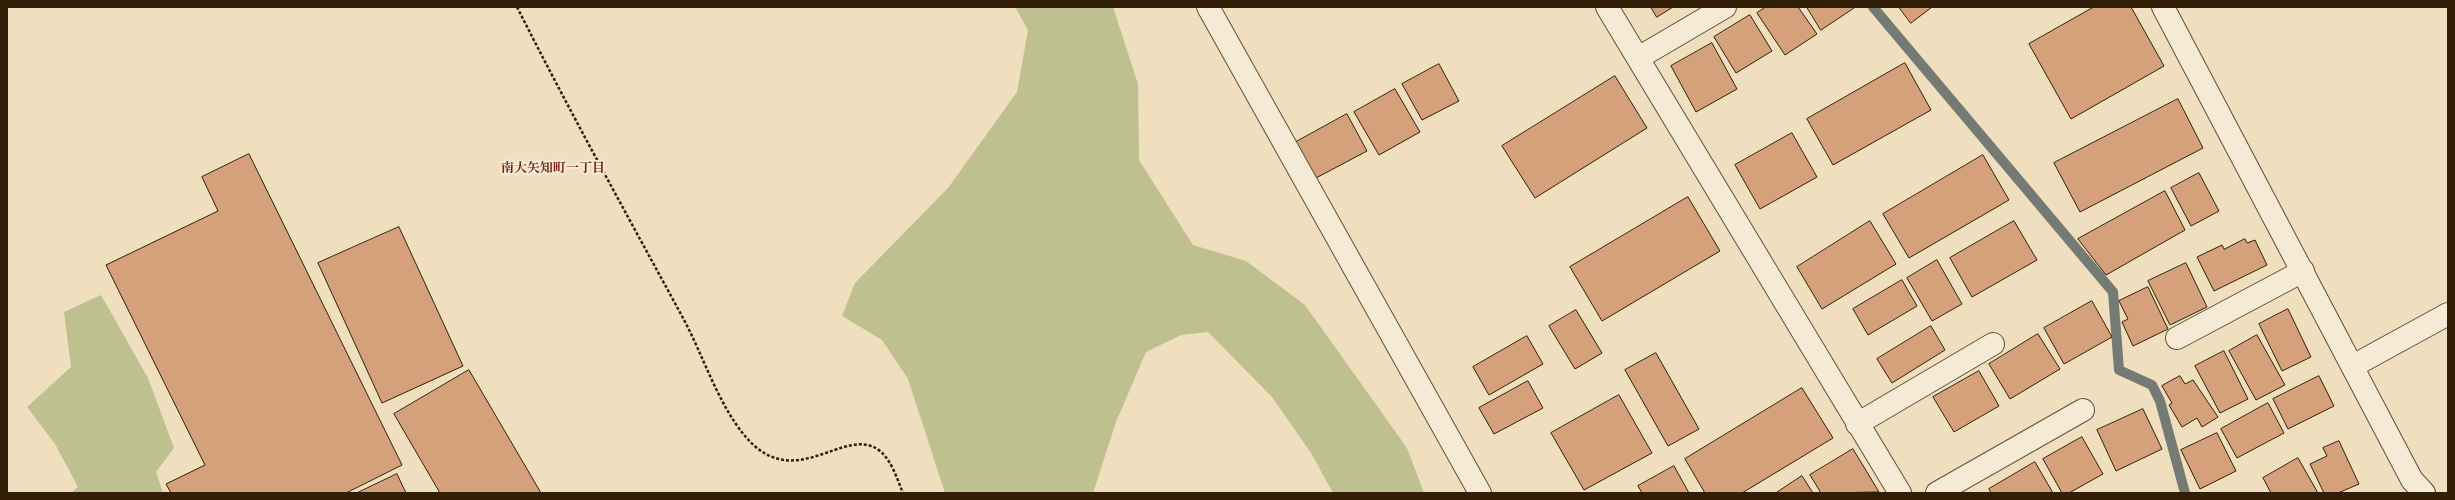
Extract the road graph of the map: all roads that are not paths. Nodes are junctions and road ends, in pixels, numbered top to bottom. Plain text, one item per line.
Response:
1 (1208, 7) edge
2 (1607, 7) edge
3 (1725, 7) edge
4 (2163, 7) edge
5 (1638, 58) junction
6 (2303, 271) junction
7 (2448, 314) edge
8 (2177, 338) dead end
9 (1993, 344) dead end
10 (2353, 366) junction
11 (2083, 410) dead end
12 (1857, 424) junction
13 (1480, 493) edge
14 (1900, 493) edge
15 (1937, 493) edge
16 (2424, 493) edge

1 - 13 street
2 - 5 street
3 - 5 street
4 - 6 street
5 - 12 street
6 - 8 street
6 - 10 street
7 - 10 street
9 - 12 street
10 - 16 street
11 - 15 street
12 - 14 street

